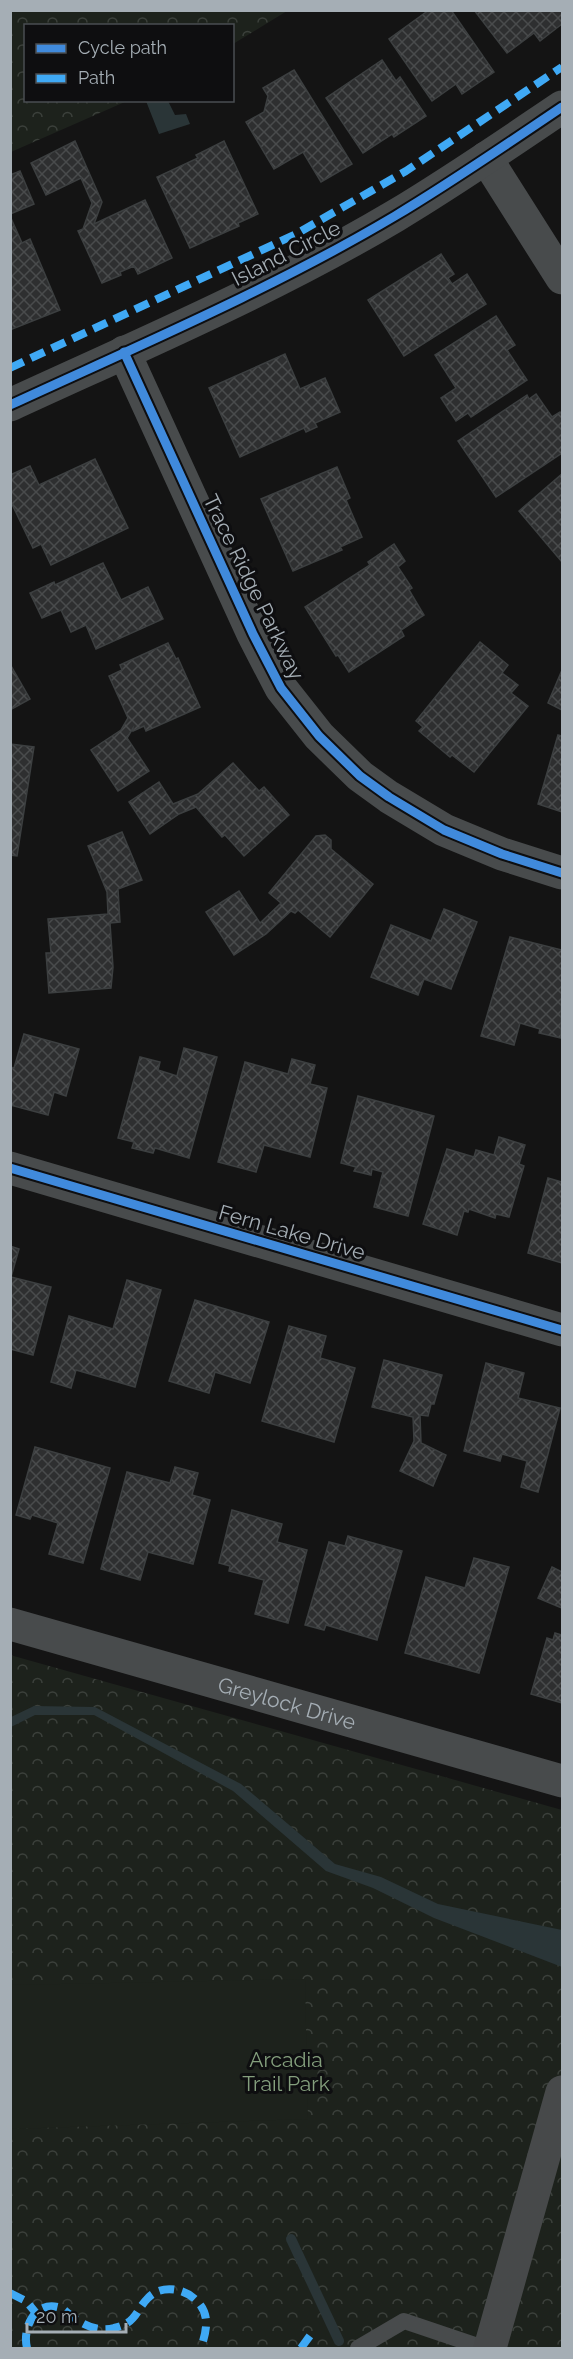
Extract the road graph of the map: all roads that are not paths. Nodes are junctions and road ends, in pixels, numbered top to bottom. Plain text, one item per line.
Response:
1 (562, 107) edge
2 (486, 158) junction
3 (562, 278) edge
4 (124, 352) junction
5 (10, 405) edge
6 (562, 873) edge
7 (10, 1168) edge
8 (562, 1330) edge
9 (10, 1624) edge
10 (562, 1781) edge
11 (562, 2092) edge
12 (358, 2349) edge
13 (484, 2349) edge
14 (490, 2349) edge

1 - 2 street, Island Circle
2 - 3 street
2 - 4 street, Island Circle
4 - 5 street, Island Circle
4 - 6 street, Trace Ridge Parkway
7 - 8 street, Fern Lake Drive
9 - 10 street, Greylock Drive
11 - 14 street
12 - 13 lane

